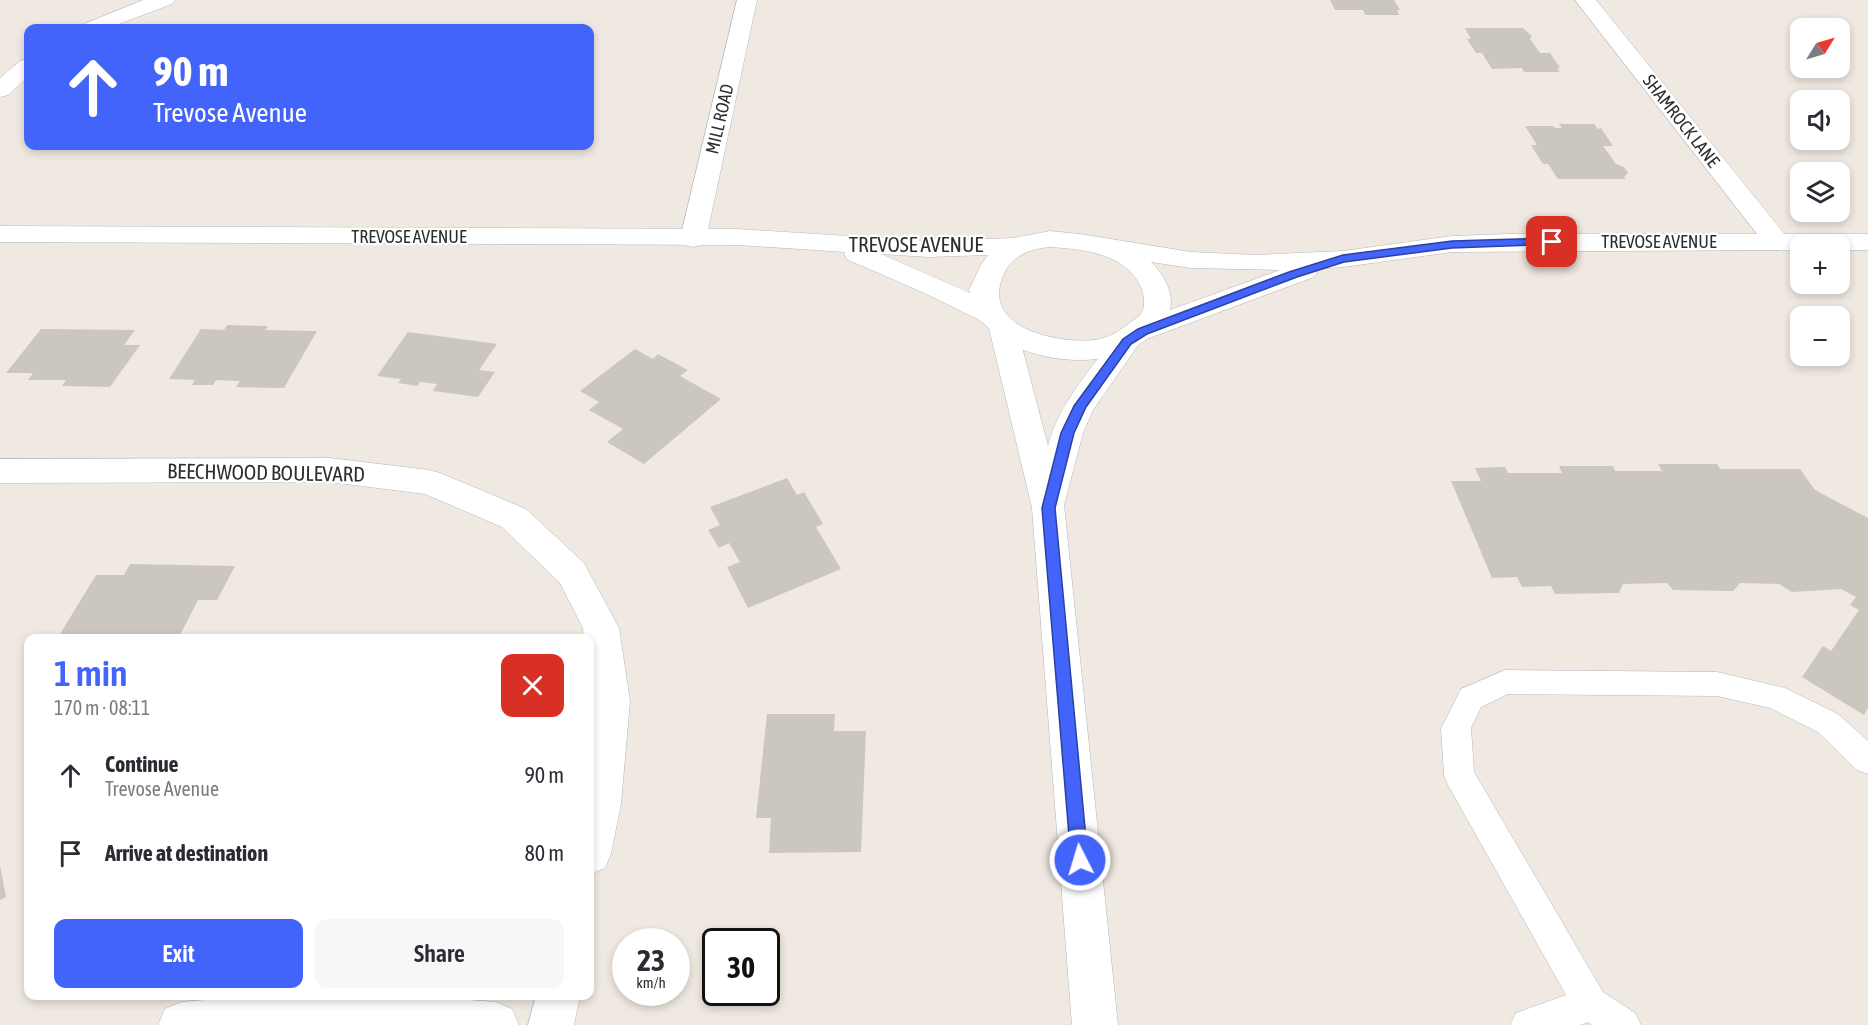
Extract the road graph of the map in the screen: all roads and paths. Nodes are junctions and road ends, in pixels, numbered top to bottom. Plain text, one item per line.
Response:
1 (165, 0) edge
2 (747, 0) edge
3 (1586, 0) edge
4 (101, 24) edge
5 (24, 69) edge
6 (0, 90) edge
7 (0, 234) edge
8 (693, 239) junction
9 (1777, 242) junction
10 (1868, 242) edge
11 (817, 244) junction
12 (1015, 246) junction
13 (1108, 247) junction
14 (1343, 259) junction
15 (997, 321) junction
16 (1135, 336) junction
17 (0, 471) edge
18 (1048, 508) junction
19 (1868, 760) edge
20 (594, 836) edge
21 (557, 1000) edge
22 (1591, 1004) junction
23 (181, 1025) edge
24 (496, 1025) edge
25 (551, 1025) edge
26 (1095, 1025) edge
27 (1528, 1025) edge
28 (1623, 1025) edge

1 - 4 street
2 - 8 street, MILL ROAD
3 - 9 street, SHAMROCK LANE
5 - 6 street
7 - 8 street, TREVOSE AVENUE
8 - 11 street, TREVOSE AVENUE
9 - 10 street, TREVOSE AVENUE
9 - 14 street, TREVOSE AVENUE
11 - 12 street, TREVOSE AVENUE
11 - 15 street, TREVOSE AVENUE
12 - 13 street
12 - 15 street
13 - 14 street, TREVOSE AVENUE
13 - 16 street
14 - 16 street, TREVOSE AVENUE
15 - 16 street
15 - 18 street
16 - 18 street
17 - 20 street, BEECHWOOD BOULEVARD
18 - 26 street
19 - 22 lane
21 - 25 street
22 - 27 lane
22 - 28 lane
23 - 24 street

